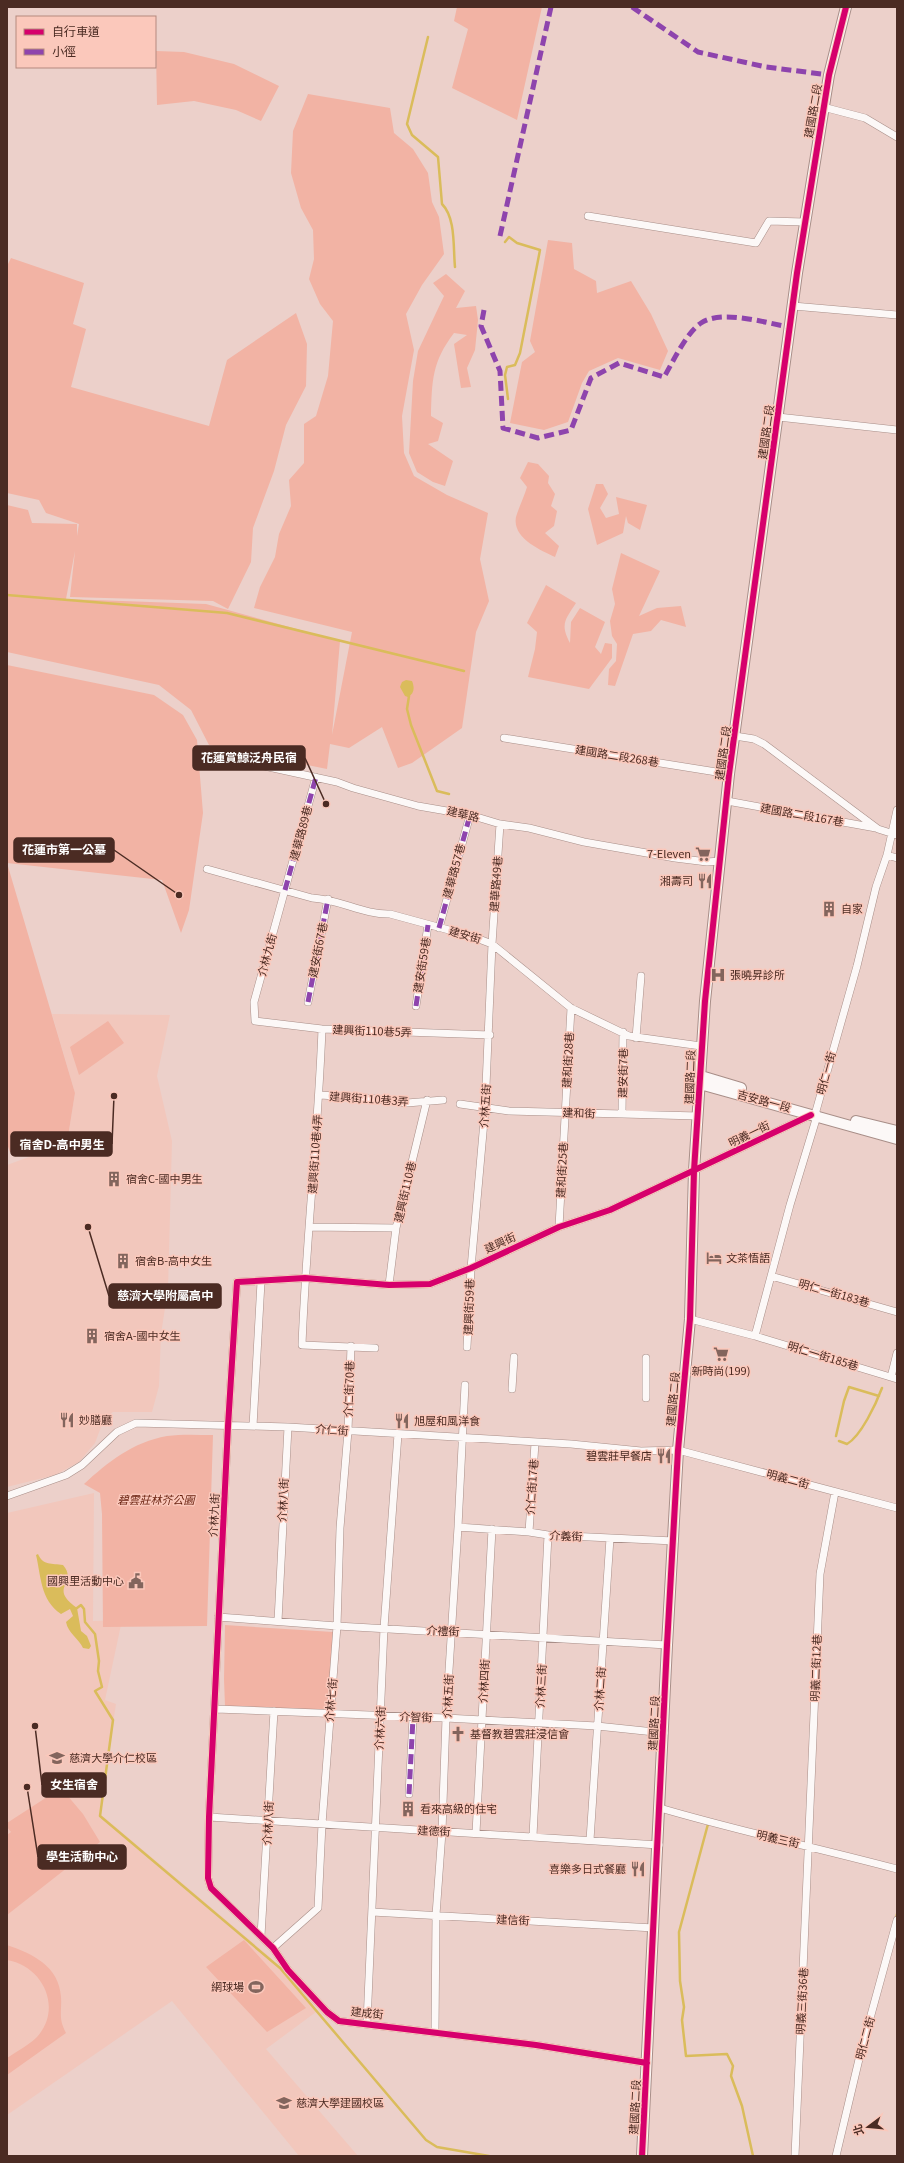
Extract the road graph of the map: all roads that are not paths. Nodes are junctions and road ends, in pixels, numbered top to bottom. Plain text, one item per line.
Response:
1 (846, 7) edge
2 (823, 107) junction
3 (897, 137) edge
4 (588, 216) dead end
5 (804, 222) junction
6 (792, 306) junction
7 (897, 315) edge
8 (778, 417) junction
9 (897, 430) edge
10 (735, 736) junction
11 (504, 738) dead end
12 (209, 754) dead end
13 (729, 774) junction
14 (316, 776) junction
15 (726, 801) junction
16 (897, 810) edge
17 (470, 815) junction
18 (500, 824) junction
19 (878, 829) junction
20 (894, 834) edge
21 (887, 855) junction
22 (897, 858) edge
23 (720, 861) junction
24 (207, 869) dead end
25 (285, 890) junction
26 (328, 898) junction
27 (428, 925) junction
28 (439, 928) junction
29 (492, 944) junction
30 (641, 976) dead end
31 (308, 1002) dead end
32 (416, 1006) dead end
33 (571, 1008) junction
34 (255, 1021) joint
35 (322, 1029) junction
36 (623, 1032) junction
37 (490, 1035) junction
38 (636, 1038) junction
39 (701, 1046) junction
40 (701, 1080) junction
41 (320, 1095) junction
42 (427, 1100) junction
43 (443, 1100) dead end
44 (460, 1104) dead end
45 (485, 1106) junction
46 (565, 1112) junction
47 (622, 1114) junction
48 (815, 1114) junction
49 (698, 1116) junction
50 (897, 1131) edge
51 (897, 1139) edge
52 (694, 1171) junction
53 (309, 1227) junction
54 (559, 1227) junction
55 (396, 1228) junction
56 (471, 1268) junction
57 (771, 1276) junction
58 (305, 1278) junction
59 (261, 1282) junction
60 (389, 1285) junction
61 (897, 1312) edge
62 (690, 1319) junction
63 (755, 1336) junction
64 (351, 1346) junction
65 (467, 1347) dead end
66 (375, 1348) dead end
67 (897, 1353) edge
68 (514, 1357) dead end
69 (646, 1358) dead end
70 (894, 1378) edge
71 (464, 1385) dead end
72 (512, 1389) dead end
73 (646, 1398) dead end
74 (228, 1426) junction
75 (253, 1426) junction
76 (288, 1427) junction
77 (348, 1431) junction
78 (398, 1434) junction
79 (462, 1437) junction
80 (535, 1443) junction
81 (678, 1450) junction
82 (835, 1492) junction
83 (7, 1496) edge
84 (897, 1508) edge
85 (458, 1527) junction
86 (492, 1529) junction
87 (529, 1532) junction
88 (548, 1535) junction
89 (610, 1538) junction
90 (674, 1541) junction
91 (218, 1617) junction
92 (278, 1621) junction
93 (337, 1626) junction
94 (384, 1628) junction
95 (452, 1631) junction
96 (486, 1634) junction
97 (543, 1636) junction
98 (603, 1640) junction
99 (667, 1645) junction
100 (216, 1709) junction
101 (274, 1711) junction
102 (330, 1714) junction
103 (381, 1715) junction
104 (413, 1718) junction
105 (446, 1718) junction
106 (482, 1721) junction
107 (539, 1723) junction
108 (597, 1726) junction
109 (664, 1732) junction
110 (409, 1794) dead end
111 (660, 1808) junction
112 (209, 1817) junction
113 (268, 1820) junction
114 (322, 1824) junction
115 (375, 1828) junction
116 (442, 1832) junction
117 (476, 1833) junction
118 (533, 1836) junction
119 (590, 1840) junction
120 (659, 1845) junction
121 (809, 1846) junction
122 (897, 1869) edge
123 (372, 1912) junction
124 (436, 1915) junction
125 (897, 1920) edge
126 (654, 1928) junction
127 (261, 1936) junction
128 (274, 1948) junction
129 (367, 2023) junction
130 (435, 2032) junction
131 (647, 2063) junction
132 (642, 2156) edge
133 (795, 2156) edge
134 (836, 2156) edge

1 - 2 street, 建國路二段
2 - 3 street
2 - 5 street, 建國路二段
4 - 5 street
5 - 6 street, 建國路二段
6 - 7 street
6 - 8 street, 建國路二段
8 - 9 street
8 - 10 street, 建國路二段
10 - 13 street, 建國路二段
10 - 19 street
11 - 13 street, 建國路二段268巷
12 - 14 street, 建華路
13 - 15 street, 建國路二段
14 - 17 street, 建華路
14 - 25 street, 建華路89巷
15 - 19 street, 建國路二段167巷
15 - 23 street, 建國路二段
16 - 20 street, 明仁一街
17 - 18 street, 建華路
17 - 28 street, 建華路57巷
18 - 23 street, 建華路
18 - 29 street, 建華路49巷
19 - 20 street
20 - 21 street, 明仁一街
21 - 22 street
21 - 48 street, 明仁一街
23 - 39 street, 建國路二段
24 - 25 street, 建安街
25 - 26 street, 建安街
25 - 34 street, 介林九街
26 - 27 street, 建安街
26 - 31 street, 建安街67巷
27 - 28 street, 建安街
27 - 32 street, 建安街59巷
28 - 29 street, 建安街
29 - 33 street, 建安街
29 - 37 street, 介林五街
30 - 38 street
33 - 36 street, 建安街
33 - 46 street, 建和街28巷
34 - 35 street, 建興街110巷5弄
35 - 37 street, 建興街110巷5弄
35 - 41 street, 建興街110巷4弄
36 - 38 street, 建安街
36 - 47 street, 建安街7巷
37 - 45 street, 介林五街
38 - 39 street, 建安街
39 - 40 street, 建國路二段
40 - 48 street, 吉安路一段
40 - 49 street, 建國路二段
41 - 42 street, 建興街110巷3弄
41 - 53 street, 建興街110巷4弄
42 - 43 street, 建興街110巷3弄
42 - 55 street, 建興街110巷
44 - 45 street, 建和街
45 - 46 street, 建和街
45 - 56 street, 介林五街
46 - 47 street, 建和街
46 - 54 street, 建和街25巷
47 - 49 street, 建和街
48 - 50 street, 吉安路一段
48 - 51 street, 吉安路一段
48 - 52 street, 明義一街
48 - 57 street, 明仁一街
49 - 52 street, 建國路二段
52 - 54 street, 建興街
52 - 62 street, 建國路二段
53 - 55 street
53 - 58 street, 建興街110巷4弄
54 - 56 street, 建興街
55 - 60 street, 建興街110巷
56 - 60 street, 建興街
56 - 65 street, 建興街59巷
57 - 61 street, 明仁一街183巷
57 - 63 street, 明仁一街
58 - 59 street, 介林九街
58 - 60 street, 建興街
58 - 64 street, 建興街110巷4弄
59 - 74 street, 介林九街
59 - 75 street
62 - 63 street, 明仁一街185巷
62 - 81 street, 建國路二段
63 - 70 street, 明仁一街185巷
64 - 66 street
64 - 77 street, 介仁街70巷
67 - 70 street
68 - 72 street
69 - 73 street
71 - 79 street, 介林五街
74 - 75 street, 介仁街
74 - 83 street, 介仁街
74 - 91 street, 介林九街
75 - 76 street, 介仁街
76 - 77 street, 介仁街
76 - 92 street, 介林八街
77 - 78 street, 介仁街
77 - 93 street, 介林七街
78 - 79 street, 介仁街
78 - 94 street, 介林六街
79 - 80 street, 介仁街
79 - 85 street, 介林五街
80 - 81 street, 介仁街
80 - 87 street, 介仁街17巷
81 - 82 street, 明義二街
81 - 90 street, 建國路二段
82 - 84 street, 明義二街
82 - 121 street, 明義二街12巷
85 - 86 street, 介義街
85 - 95 street, 介林五街
86 - 87 street, 介義街
86 - 96 street, 介林四街
87 - 88 street, 介義街
88 - 89 street, 介義街
88 - 97 street, 介林三街
89 - 90 street, 介義街
89 - 98 street, 介林二街
90 - 99 street, 建國路二段
91 - 92 street, 介禮街
91 - 100 street, 介林九街
92 - 93 street, 介禮街
93 - 94 street, 介禮街
93 - 102 street, 介林七街
94 - 95 street, 介禮街
94 - 103 street, 介林六街
95 - 96 street, 介禮街
95 - 105 street, 介林五街
96 - 97 street, 介禮街
96 - 106 street, 介林四街
97 - 98 street, 介禮街
97 - 107 street, 介林三街
98 - 99 street, 介禮街
98 - 108 street, 介林二街
99 - 109 street, 建國路二段
100 - 101 street, 介智街
100 - 112 street, 介林九街
101 - 102 street, 介智街
101 - 113 street, 介林八街
102 - 103 street, 介智街
102 - 114 street, 介林七街
103 - 104 street, 介智街
103 - 115 street, 介林六街
104 - 105 street, 介智街
104 - 110 street
105 - 106 street, 介智街
105 - 116 street, 介林五街
106 - 107 street, 介智街
106 - 117 street, 介林四街
107 - 108 street, 介智街
107 - 118 street, 介林三街
108 - 109 street, 介智街
108 - 119 street, 介林二街
109 - 111 street, 建國路二段
111 - 120 street, 建國路二段
111 - 121 street, 明義三街
112 - 113 street, 建德街
112 - 127 street, 建成街
113 - 114 street, 建德街
113 - 127 street, 介林八街
114 - 115 street, 建德街
114 - 128 street, 介林七街
115 - 116 street, 建德街
115 - 123 street, 介林六街
116 - 117 street, 建德街
116 - 124 street, 介林五街
117 - 118 street, 建德街
118 - 119 street, 建德街
119 - 120 street, 建德街
120 - 126 street, 建國路二段
121 - 122 street, 明義三街
121 - 133 street, 明義三街36巷
123 - 124 street, 建信街
123 - 129 street, 介林六街
124 - 126 street, 建信街
124 - 130 street, 介林五街
125 - 134 street, 明仁二街
126 - 131 street, 建國路二段
127 - 128 street, 建成街
128 - 129 street, 建成街
129 - 130 street, 建成街
130 - 131 street, 建成街
131 - 132 street, 建國路二段

